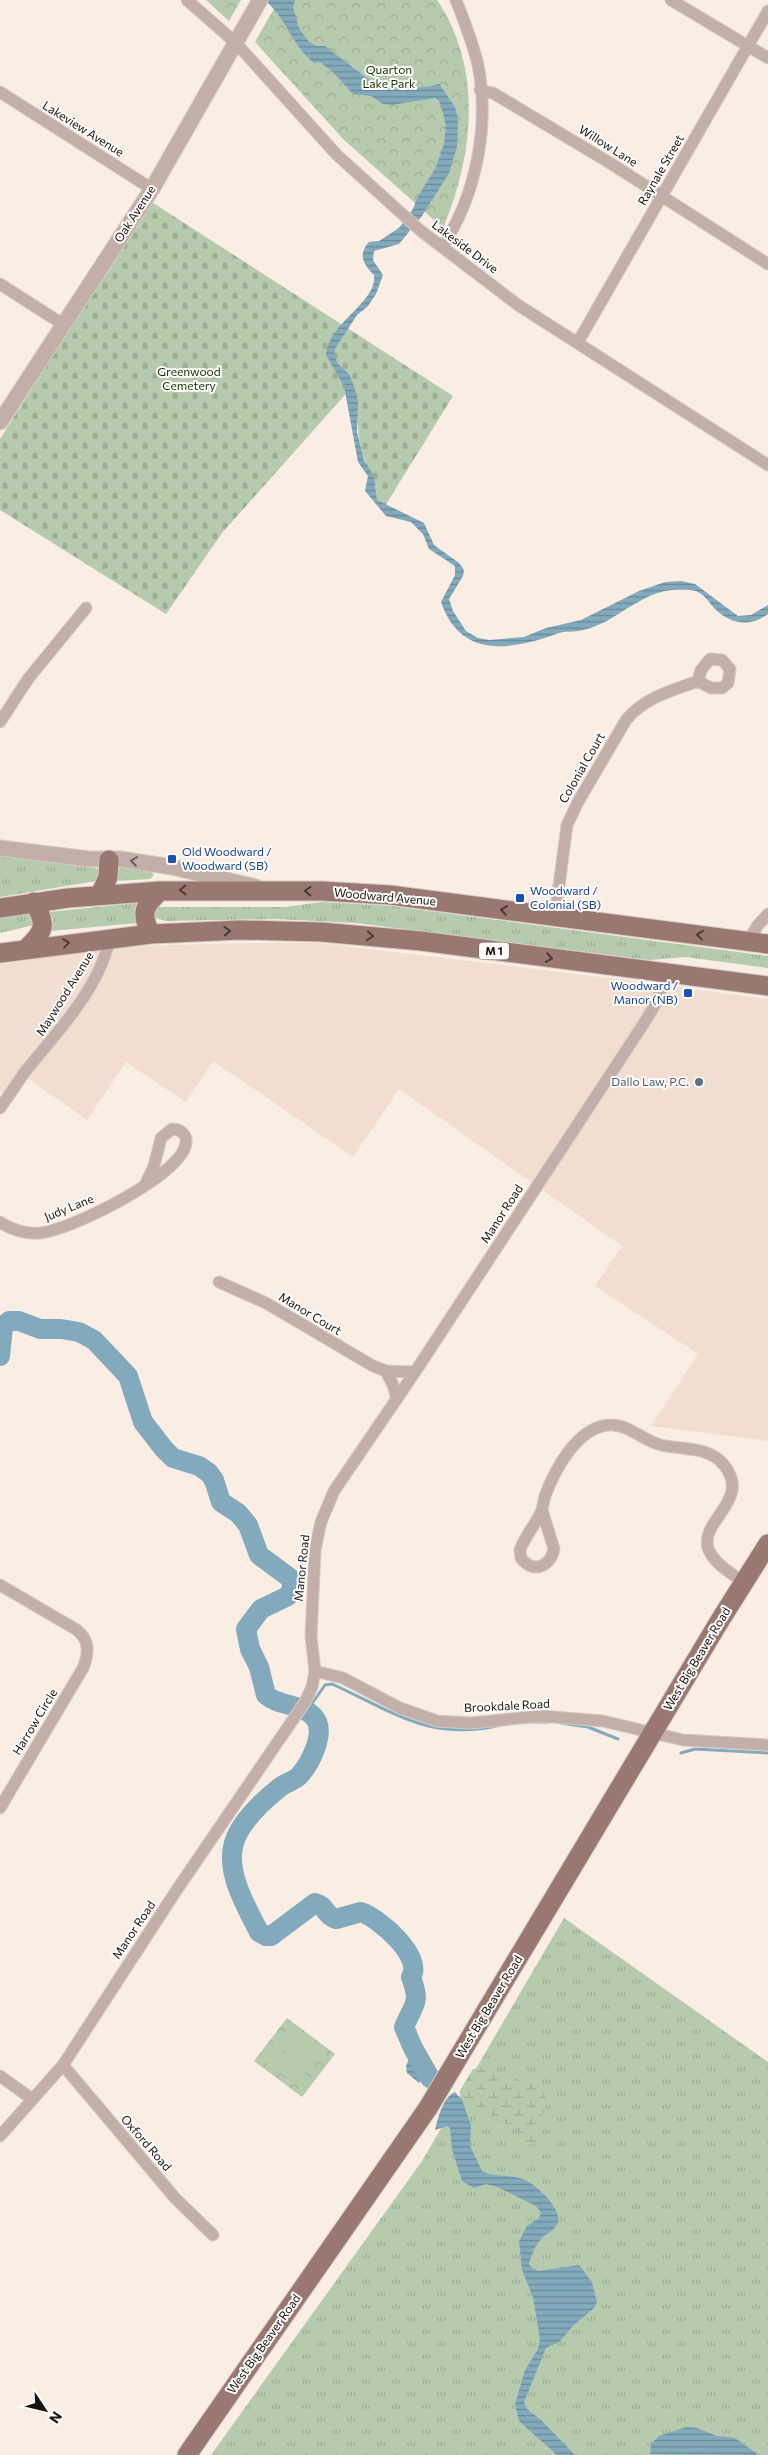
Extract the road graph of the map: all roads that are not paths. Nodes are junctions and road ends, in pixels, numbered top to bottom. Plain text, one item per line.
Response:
1 (187, 0) edge
2 (456, 0) edge
3 (671, 0) edge
4 (259, 1) edge
5 (768, 11) edge
6 (236, 43) junction
7 (748, 45) junction
8 (768, 58) edge
9 (480, 90) junction
10 (0, 92) edge
11 (152, 189) junction
12 (662, 196) junction
13 (442, 247) junction
14 (768, 264) edge
15 (0, 284) edge
16 (64, 325) junction
17 (578, 342) junction
18 (0, 422) edge
19 (768, 465) edge
20 (86, 608) dead end
21 (698, 681) dead end
22 (0, 722) edge
23 (0, 848) edge
24 (109, 860) junction
25 (267, 890) junction
26 (160, 891) junction
27 (100, 895) junction
28 (34, 902) junction
29 (0, 908) edge
30 (768, 914) edge
31 (555, 916) junction
32 (151, 934) junction
33 (110, 937) junction
34 (748, 941) junction
35 (768, 944) edge
36 (26, 948) junction
37 (0, 952) edge
38 (666, 973) junction
39 (768, 979) edge
40 (740, 982) junction
41 (768, 986) edge
42 (0, 1108) edge
43 (145, 1185) junction
44 (0, 1222) edge
45 (219, 1282) dead end
46 (386, 1371) junction
47 (416, 1372) junction
48 (396, 1399) junction
49 (542, 1510) dead end
50 (768, 1544) edge
51 (744, 1582) junction
52 (0, 1585) edge
53 (316, 1671) junction
54 (652, 1734) junction
55 (768, 1744) edge
56 (0, 1808) edge
57 (63, 2065) junction
58 (0, 2076) edge
59 (32, 2099) junction
60 (0, 2136) edge
61 (213, 2235) dead end
62 (187, 2455) edge

1 - 6 street, Lakeside Drive
2 - 9 street
3 - 7 street
4 - 6 street, Oak Avenue
5 - 7 street, Raynale Street
6 - 11 street, Oak Avenue
6 - 13 street, Lakeside Drive
7 - 8 street
7 - 12 street, Raynale Street
9 - 12 street, Willow Lane
9 - 13 street
10 - 11 street, Lakeview Avenue
11 - 16 street, Oak Avenue
12 - 14 street, Willow Lane
12 - 17 street, Raynale Street
13 - 17 street, Lakeside Drive
15 - 16 street
16 - 18 street, Oak Avenue
17 - 19 street, Lakeside Drive
20 - 22 street
21 - 31 street, Colonial Court
23 - 24 street
25 -> 24 street
24 - 27 main road
25 -> 26 main road, Woodward Avenue
31 -> 25 main road, Woodward Avenue
26 - 27 main road, Woodward Avenue
26 - 32 main road
27 - 28 main road, Woodward Avenue
28 - 29 main road, Woodward Avenue
28 - 36 main road
30 - 34 street
34 -> 31 main road, Woodward Avenue
32 - 33 main road, M 1
32 -> 38 main road, M 1
36 -> 33 main road, M 1
33 - 42 street, Maywood Avenue
34 - 35 main road, Woodward Avenue
36 - 37 main road, M 1
38 - 40 main road, M 1
38 - 47 street, Manor Road
39 - 40 main road
40 - 41 main road, M 1
43 - 43 street, Judy Lane
43 - 44 street, Judy Lane
45 - 46 street, Manor Court
46 - 47 street, Manor Court
46 - 48 street
47 - 48 street, Manor Road
48 - 53 street, Manor Road
49 - 51 street
50 - 51 main road, West Big Beaver Road
51 - 54 main road, West Big Beaver Road
52 - 56 street, Harrow Circle
53 - 54 street, Brookdale Road
53 - 57 street, Manor Road
54 - 55 street, Brookdale Road
54 - 62 main road, West Big Beaver Road
57 - 59 street, Manor Road
57 - 61 street, Oxford Road
58 - 59 street
59 - 60 street, Manor Road

